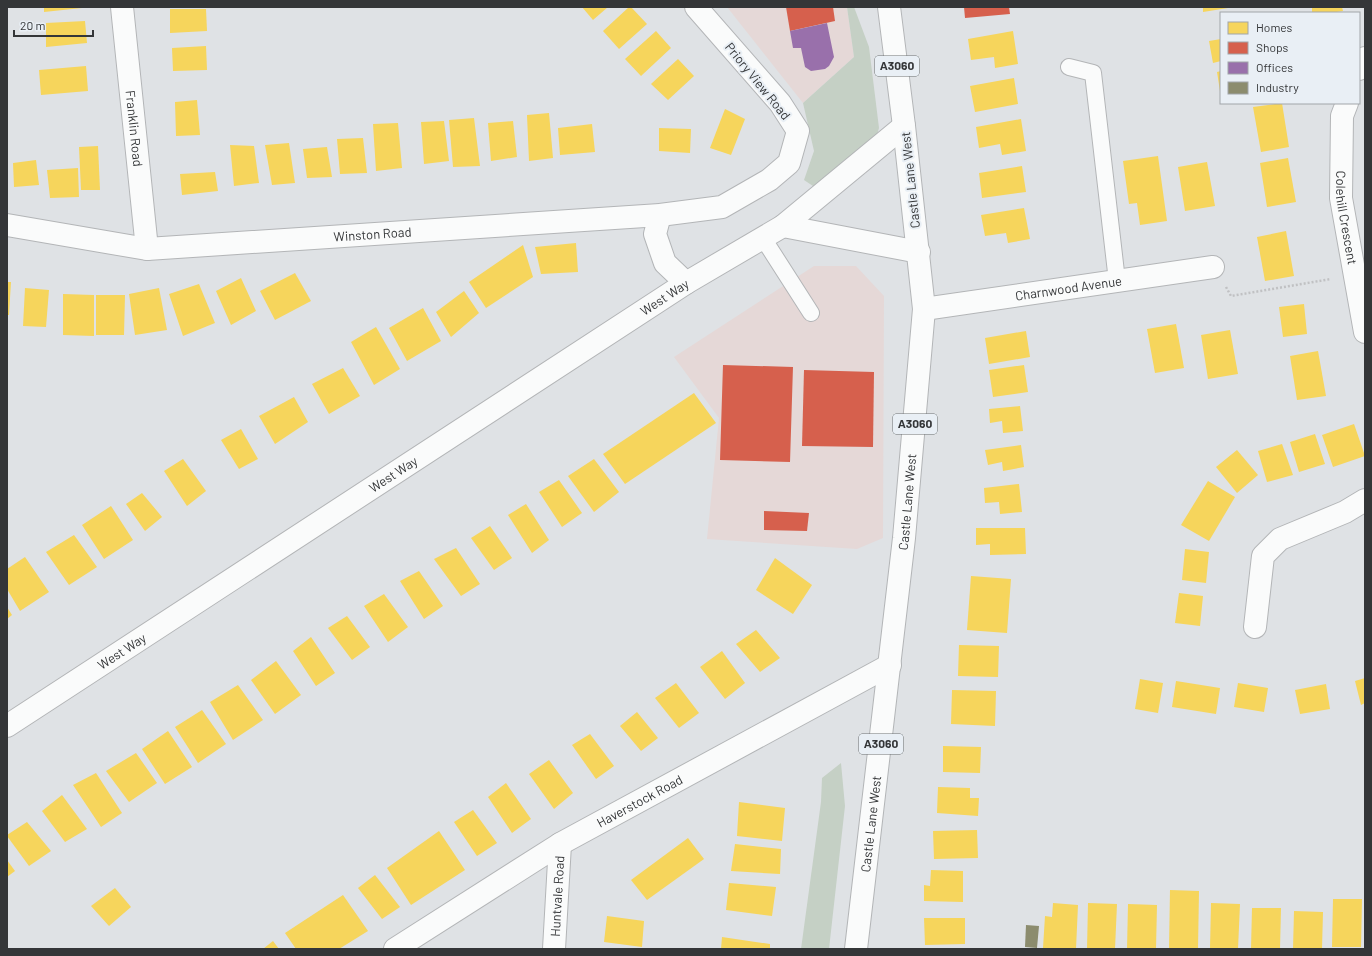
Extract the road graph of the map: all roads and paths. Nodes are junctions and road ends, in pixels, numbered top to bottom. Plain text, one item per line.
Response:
1 (122, 7) edge
2 (696, 7) edge
3 (889, 7) edge
4 (1365, 58) edge
5 (1069, 66) dead end
6 (1360, 67) edge
7 (1347, 104) edge
8 (904, 126) junction
9 (660, 214) junction
10 (7, 225) edge
11 (782, 226) junction
12 (763, 238) junction
13 (146, 249) junction
14 (918, 252) junction
15 (1213, 267) joint
16 (1354, 276) junction
17 (1117, 281) junction
18 (686, 283) junction
19 (924, 309) junction
20 (811, 313) dead end
21 (1365, 332) edge
22 (1365, 500) edge
23 (1255, 627) dead end
24 (890, 665) junction
25 (7, 726) edge
26 (560, 844) junction
27 (395, 949) edge
28 (554, 949) edge
29 (856, 949) edge

1 - 13 street, Franklin Road
2 - 9 street, Priory View Road
3 - 8 street, Castle Lane West / A3060
4 - 6 street
5 - 17 lane
7 - 16 street, Colehill Crescent
8 - 11 street, West Way
8 - 14 street, Castle Lane West / A3060
9 - 13 street, Winston Road
9 - 18 street
10 - 13 street, Winston Road
11 - 12 street, West Way
11 - 14 street
12 - 18 street, West Way
12 - 20 lane
14 - 19 street, Castle Lane West / A3060
15 - 16 path
15 - 17 street, Charnwood Avenue
16 - 21 street, Colehill Crescent
17 - 19 street, Charnwood Avenue
18 - 25 street, West Way
19 - 24 street, Castle Lane West / A3060
22 - 23 street
24 - 26 street, Haverstock Road
24 - 29 street, Castle Lane West / A3060
26 - 27 street, Haverstock Road
26 - 28 street, Huntvale Road

